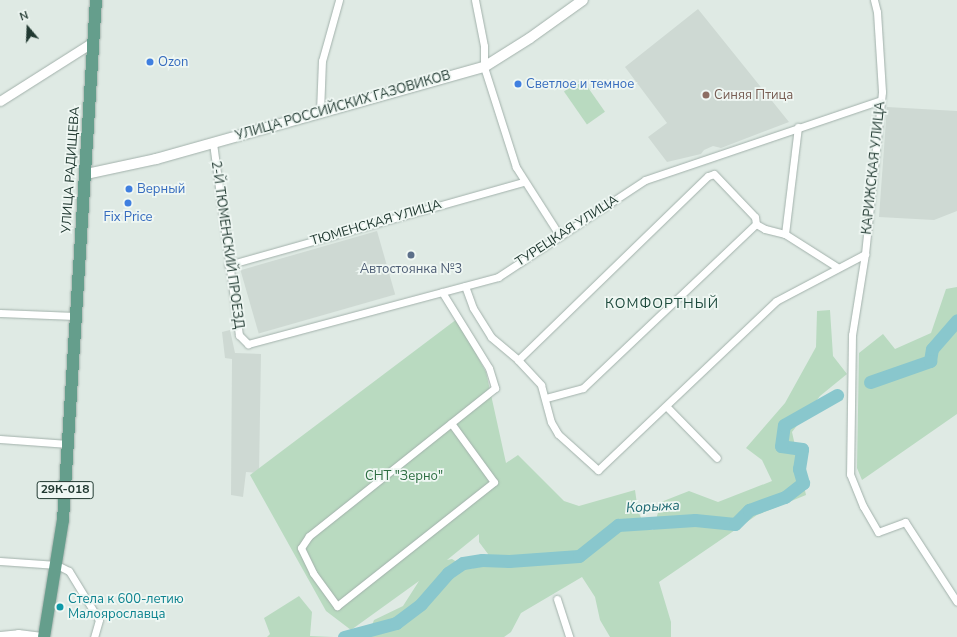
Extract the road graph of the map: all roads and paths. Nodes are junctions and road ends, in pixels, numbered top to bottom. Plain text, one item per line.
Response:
1 (96, 0) edge
2 (339, 0) edge
3 (475, 0) edge
4 (583, 0) edge
5 (874, 0) edge
6 (93, 42) junction
7 (484, 67) junction
8 (880, 100) junction
9 (0, 102) edge
10 (320, 112) junction
11 (798, 128) junction
12 (213, 143) junction
13 (86, 174) junction
14 (524, 182) junction
15 (756, 224) junction
16 (785, 234) junction
17 (560, 236) junction
18 (865, 254) junction
19 (228, 265) junction
20 (837, 267) junction
21 (465, 286) junction
22 (442, 292) junction
23 (0, 313) edge
24 (75, 316) junction
25 (248, 344) joint
26 (518, 360) junction
27 (546, 398) junction
28 (667, 407) junction
29 (451, 423) junction
30 (0, 439) edge
31 (68, 444) junction
32 (717, 458) dead end
33 (0, 561) edge
34 (57, 565) junction
35 (557, 599) dead end
36 (957, 602) edge
37 (0, 635) edge
38 (44, 636) edge
39 (94, 637) edge
40 (569, 637) edge

1 - 6 main road, УЛИЦА РАДИЩЕВА
2 - 10 street
3 - 7 street
4 - 7 main road, УЛИЦА РОССИЙСКИХ ГАЗОВИКОВ
5 - 8 street, КАРИЖСКАЯ УЛИЦА
6 - 9 street
6 - 13 main road, УЛИЦА РАДИЩЕВА
7 - 10 main road, УЛИЦА РОССИЙСКИХ ГАЗОВИКОВ
7 - 14 street
8 - 11 street, ТУРЕЦКАЯ УЛИЦА
8 - 18 street, КАРИЖСКАЯ УЛИЦА
10 - 12 main road, УЛИЦА РОССИЙСКИХ ГАЗОВИКОВ
11 - 16 street
11 - 17 street, ТУРЕЦКАЯ УЛИЦА
12 - 13 main road, УЛИЦА РОССИЙСКИХ ГАЗОВИКОВ
12 - 19 street, 2-Й ТЮМЕНСКИЙ ПРОЕЗД
13 - 24 main road, УЛИЦА РАДИЩЕВА
14 - 17 street
14 - 19 street, ТЮМЕНСКАЯ УЛИЦА
15 - 16 street
15 - 26 street
15 - 27 street
16 - 20 street
17 - 21 street, ТУРЕЦКАЯ УЛИЦА
18 - 20 street
18 - 36 street, КАРИЖСКАЯ УЛИЦА
19 - 25 street, 2-Й ТЮМЕНСКИЙ ПРОЕЗД
20 - 28 street
21 - 22 street, ТУРЕЦКАЯ УЛИЦА
21 - 26 street
22 - 25 street, ТУРЕЦКАЯ УЛИЦА
22 - 29 street
23 - 24 street
24 - 31 main road, УЛИЦА РАДИЩЕВА / 29К-018
26 - 27 street
27 - 28 street
28 - 32 street
29 - 29 street
30 - 31 street
31 - 34 main road, 29К-018
33 - 34 street
34 - 38 main road, 29К-018
34 - 39 street
35 - 40 street
37 - 38 street

